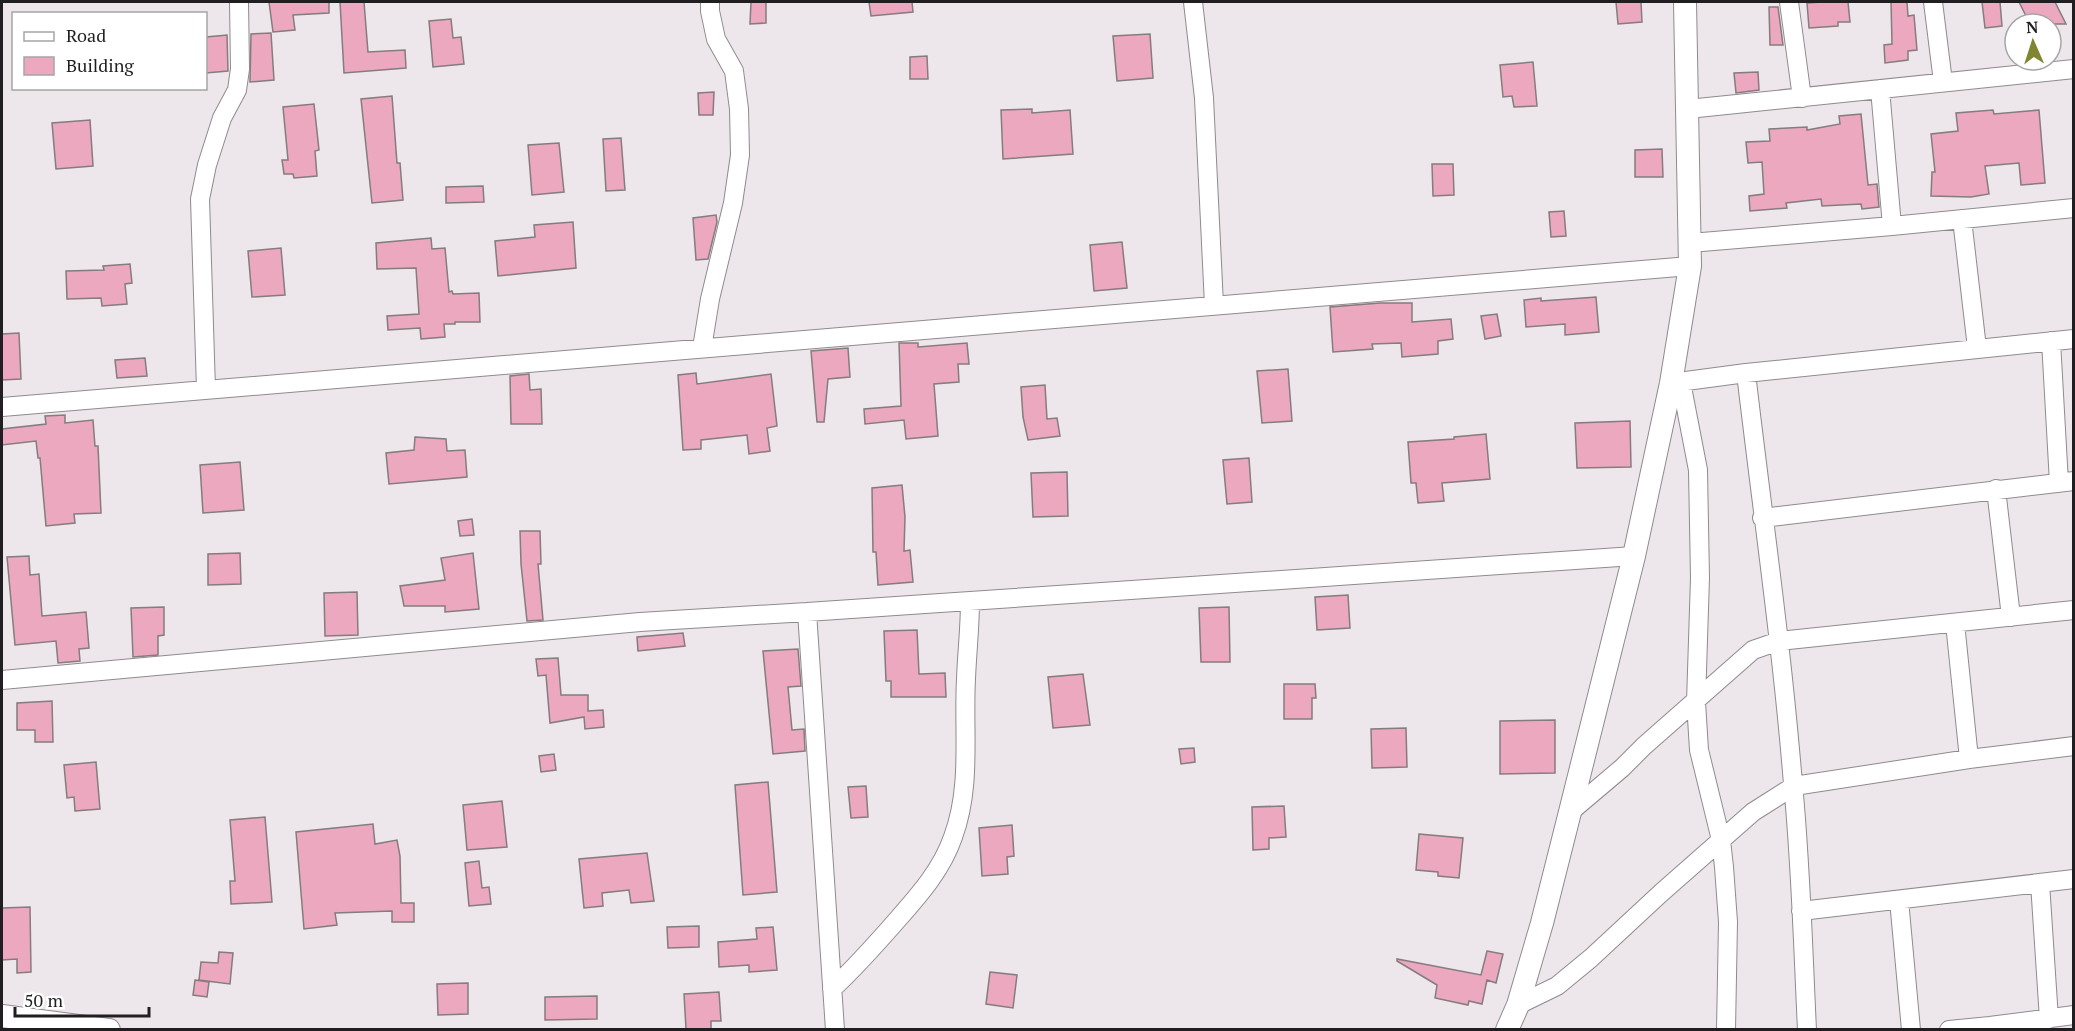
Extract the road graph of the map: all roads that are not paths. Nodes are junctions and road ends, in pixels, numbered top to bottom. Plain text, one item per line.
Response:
1 (239, 2) edge
2 (710, 2) edge
3 (1193, 2) edge
4 (1685, 2) edge
5 (1789, 2) edge
6 (1933, 2) edge
7 (2073, 69) edge
8 (1943, 82) junction
9 (1880, 89) junction
10 (1802, 98) junction
11 (1688, 109) junction
12 (2073, 208) edge
13 (1962, 219) junction
14 (1892, 226) junction
15 (1690, 243) junction
16 (1690, 266) junction
17 (1214, 305) junction
18 (2073, 339) edge
19 (2051, 341) junction
20 (702, 348) junction
21 (1977, 348) junction
22 (1746, 373) junction
23 (1676, 383) junction
24 (206, 389) junction
25 (2, 407) edge
26 (2066, 482) edge
27 (1996, 489) junction
28 (1762, 518) junction
29 (1634, 556) junction
30 (970, 601) junction
31 (2073, 610) edge
32 (807, 612) junction
33 (2011, 617) junction
34 (1955, 623) junction
35 (1779, 641) junction
36 (2, 680) edge
37 (1696, 702) junction
38 (2073, 746) edge
39 (1969, 759) junction
40 (1794, 786) junction
41 (1570, 812) junction
42 (1721, 840) junction
43 (2073, 879) edge
44 (2040, 883) junction
45 (1899, 900) junction
46 (1801, 911) junction
47 (832, 989) junction
48 (1518, 1005) junction
49 (2073, 1015) edge
50 (2, 1016) edge
51 (2049, 1019) junction
52 (1990, 1028) edge
53 (109, 1029) edge
54 (835, 1029) edge
55 (1508, 1029) edge
56 (1726, 1029) edge
57 (1807, 1029) edge
58 (1911, 1029) edge
59 (1949, 1029) edge

1 - 24 street
2 - 20 street
3 - 17 street
4 - 11 street
5 - 10 street
6 - 8 street
7 - 8 street
8 - 9 street
9 - 10 street
9 - 14 street
10 - 11 street
11 - 15 street
12 - 13 street
13 - 14 street
13 - 21 street
14 - 15 street
15 - 16 street
16 - 17 street
16 - 23 street
17 - 20 street
18 - 19 street
19 - 21 street
19 - 26 street
20 - 24 street
21 - 22 street
22 - 23 street
22 - 28 street
23 - 29 street
23 - 37 street
24 - 25 street
26 - 27 street
27 - 28 street
27 - 33 street
28 - 35 street
29 - 30 street
29 - 41 street
30 - 32 street
30 - 47 street
31 - 33 street
32 - 36 street
32 - 47 street
33 - 34 street
34 - 35 street
34 - 39 street
35 - 37 street
35 - 40 street
37 - 41 street
37 - 42 street
38 - 39 street
39 - 40 street
40 - 42 street
40 - 46 street
41 - 48 street
42 - 48 street
42 - 56 street
43 - 44 street
44 - 45 street
44 - 51 street
45 - 46 street
45 - 58 street
46 - 57 street
47 - 54 street
48 - 55 street
49 - 51 street
50 - 53 street
51 - 52 street
52 - 59 street

